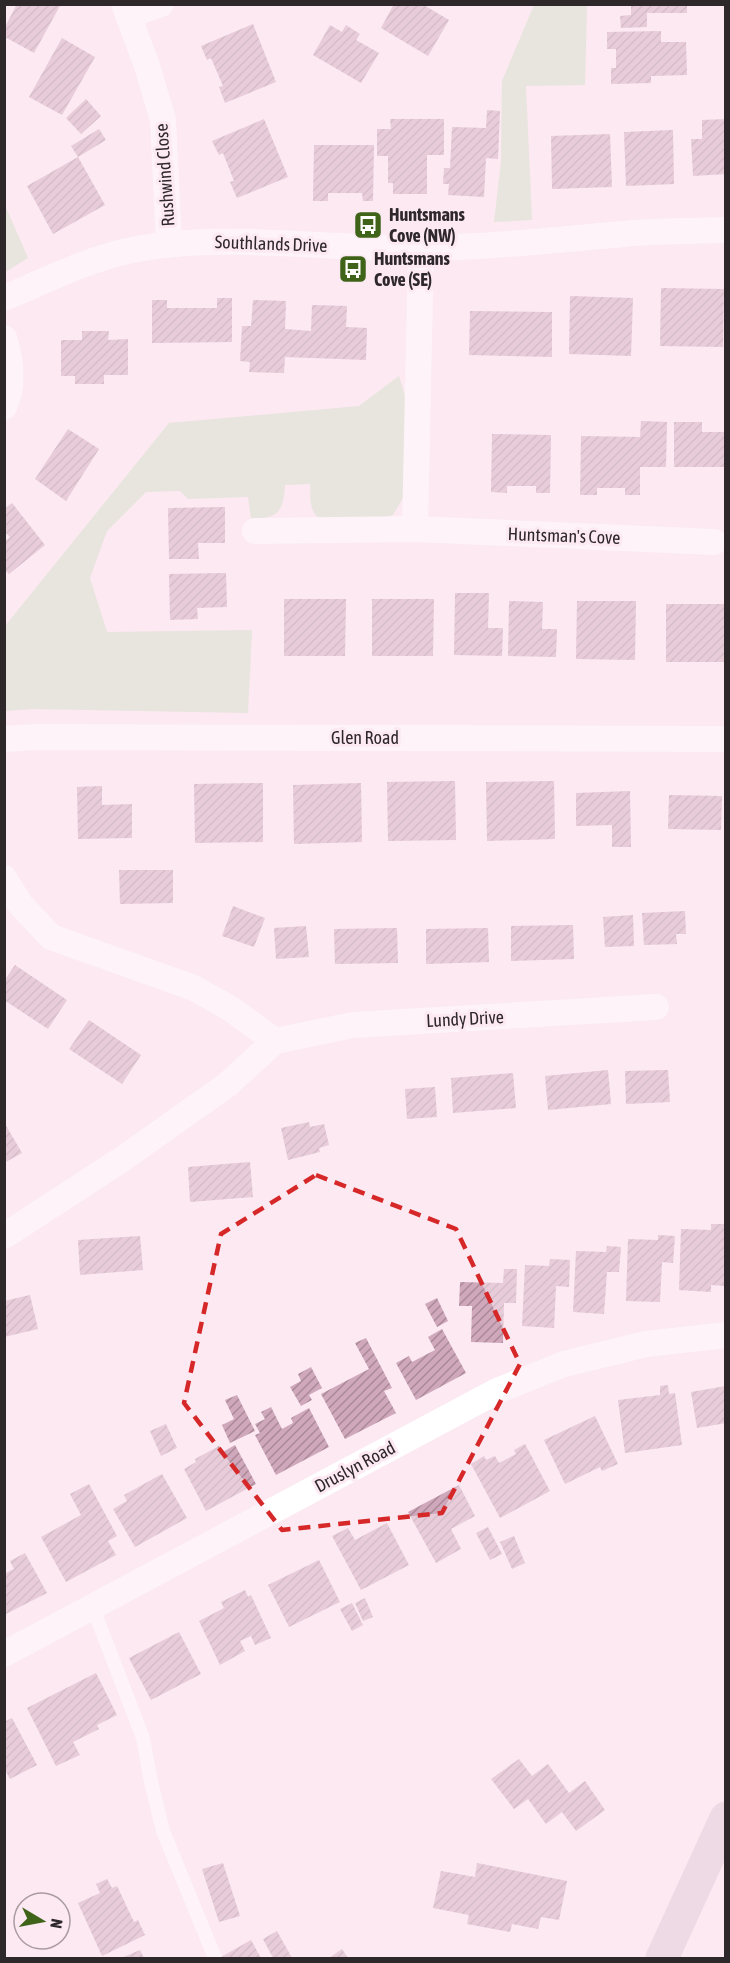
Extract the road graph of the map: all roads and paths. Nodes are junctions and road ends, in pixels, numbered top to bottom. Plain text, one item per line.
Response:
1 (161, 4) edge
2 (127, 10) edge
3 (726, 230) edge
4 (169, 244) junction
5 (421, 248) junction
6 (4, 298) edge
7 (4, 338) edge
8 (4, 407) edge
9 (415, 530) junction
10 (255, 531) dead end
11 (714, 542) dead end
12 (4, 739) edge
13 (726, 739) edge
14 (4, 878) edge
15 (656, 1007) dead end
16 (275, 1041) junction
17 (4, 1236) edge
18 (726, 1335) edge
19 (93, 1608) junction
20 (4, 1654) edge
21 (726, 1818) edge
22 (215, 1959) edge
23 (662, 1959) edge

1 - 2 street
2 - 4 street, Rushwind Close
3 - 5 street, Southlands Drive
4 - 5 street, Southlands Drive
4 - 6 street, Southlands Drive
5 - 9 street
7 - 8 street
9 - 10 street, Huntsman's Cove
9 - 11 street, Huntsman's Cove
12 - 13 street, Glen Road
14 - 16 street
15 - 16 street, Lundy Drive
16 - 17 street
18 - 19 street, Druslyn Road
19 - 20 street, Druslyn Road
19 - 22 lane
21 - 23 street

